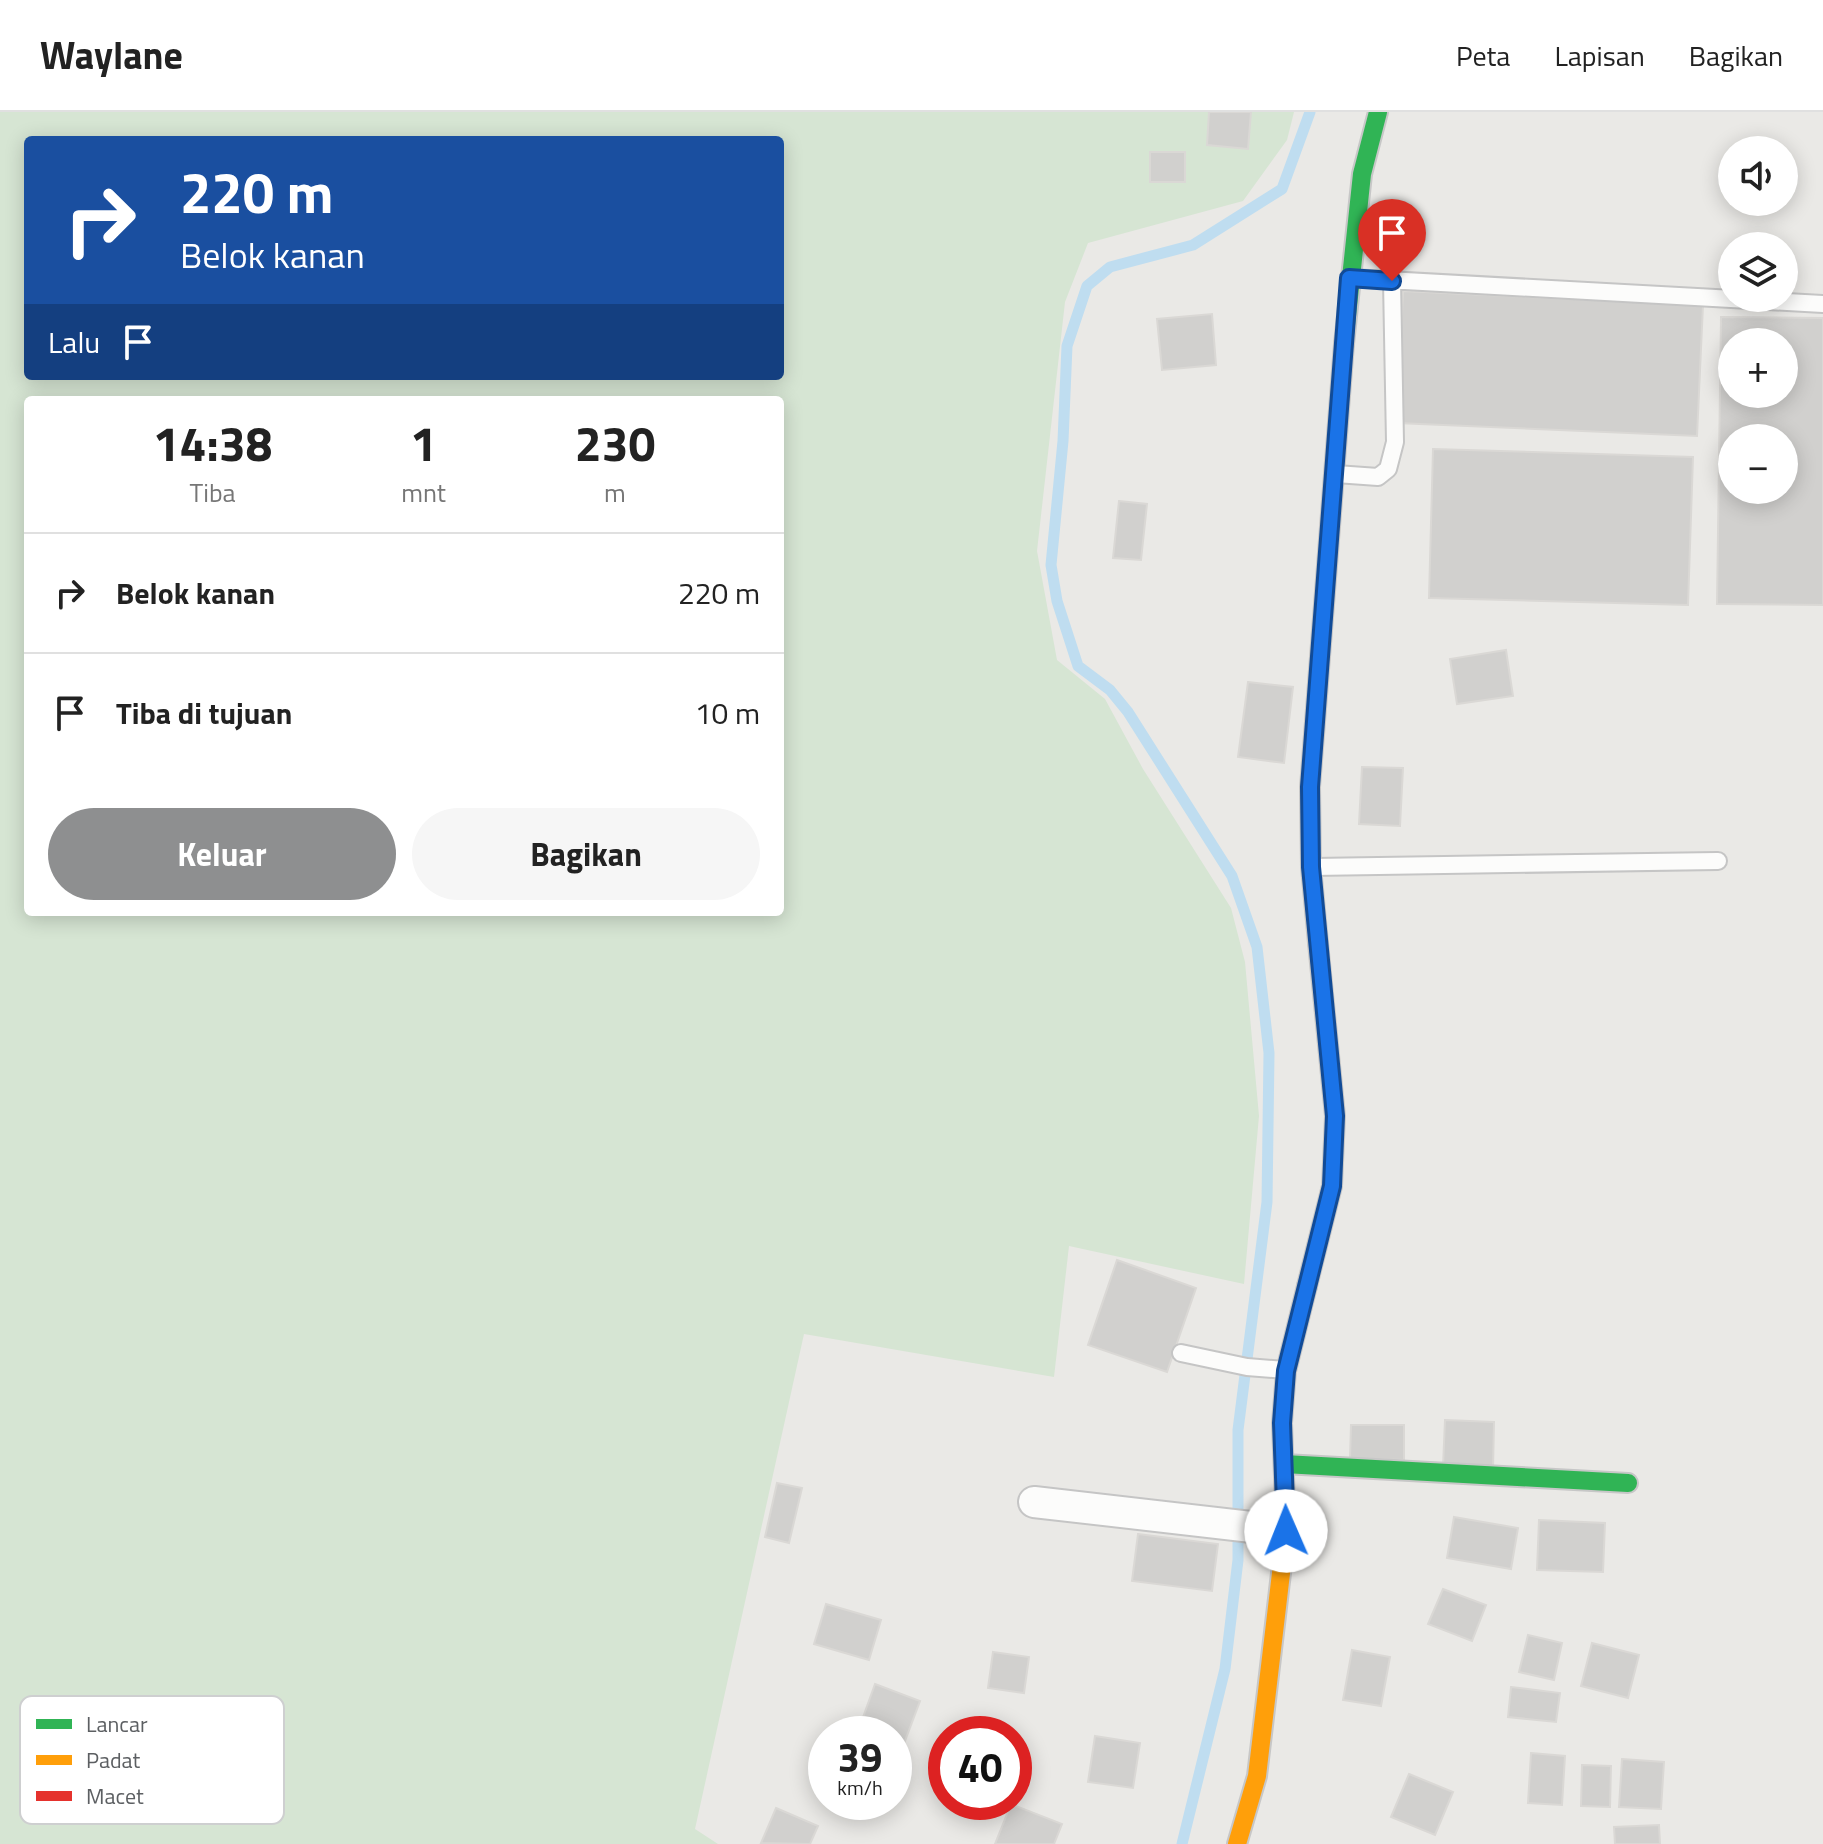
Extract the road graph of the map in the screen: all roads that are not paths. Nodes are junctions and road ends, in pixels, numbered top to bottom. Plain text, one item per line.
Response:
1 (1378, 112) edge
2 (1349, 278) junction
3 (1392, 281) junction
4 (1823, 304) edge
5 (1334, 474) junction
6 (1718, 861) dead end
7 (1311, 867) junction
8 (1181, 1353) dead end
9 (1286, 1371) junction
10 (1284, 1464) junction
11 (1628, 1483) dead end
12 (1034, 1502) dead end
13 (1278, 1530) junction
14 (1237, 1844) edge

1 - 2 street
2 - 3 lane
2 - 5 street
3 - 4 lane
3 - 5 lane
5 - 7 street
6 - 7 lane
7 - 9 street
8 - 9 lane
9 - 10 street
10 - 11 street
10 - 13 street
12 - 13 street
13 - 14 street

